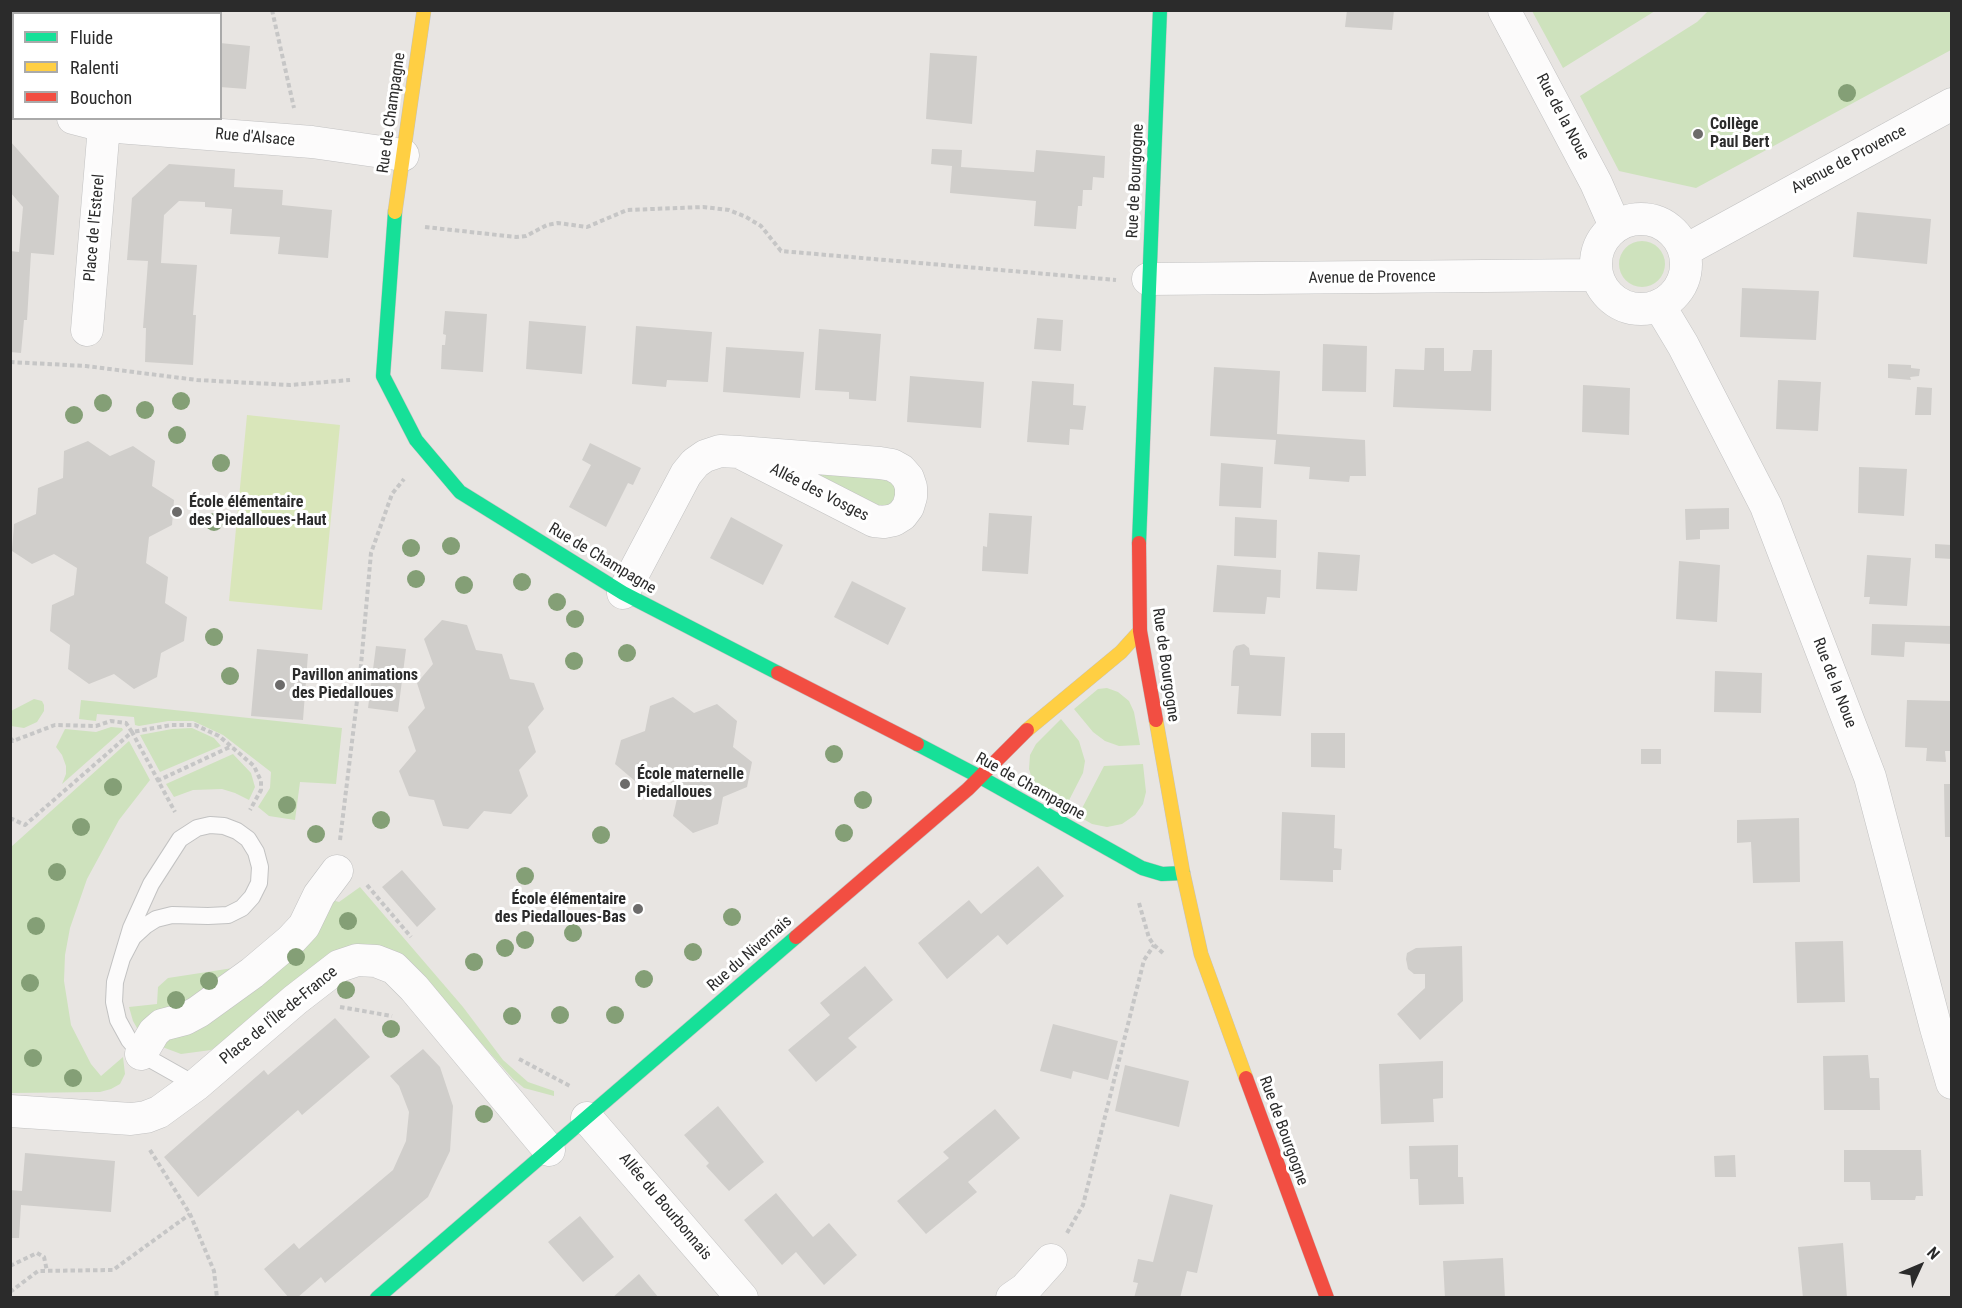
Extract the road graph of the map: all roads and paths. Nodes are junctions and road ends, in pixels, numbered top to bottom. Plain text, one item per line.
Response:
1 (272, 10) edge
2 (424, 10) edge
3 (1160, 10) edge
4 (1504, 10) edge
5 (1952, 104) edge
6 (294, 114) dead end
7 (81, 120) edge
8 (104, 126) junction
9 (403, 155) junction
10 (422, 226) dead end
11 (1615, 226) junction
12 (1684, 251) junction
13 (1596, 275) junction
14 (1148, 279) junction
15 (1659, 305) junction
16 (87, 330) dead end
17 (10, 362) edge
18 (383, 376) junction
19 (739, 452) junction
20 (427, 453) junction
21 (623, 593) junction
22 (1140, 632) junction
23 (132, 732) junction
24 (11, 741) edge
25 (232, 746) junction
26 (980, 777) junction
27 (157, 781) junction
28 (10, 818) edge
29 (237, 831) junction
30 (187, 833) junction
31 (337, 871) joint
32 (1183, 873) junction
33 (1137, 895) dead end
34 (1154, 945) junction
35 (1169, 957) dead end
36 (122, 958) junction
37 (295, 1000) junction
38 (445, 1024) junction
39 (141, 1054) junction
40 (1952, 1083) edge
41 (196, 1085) junction
42 (10, 1110) edge
43 (587, 1118) junction
44 (131, 1119) junction
45 (549, 1150) junction
46 (190, 1214) junction
47 (1051, 1260) joint
48 (10, 1266) edge
49 (47, 1271) junction
50 (10, 1292) edge
51 (217, 1298) edge
52 (377, 1298) edge
53 (742, 1298) edge
54 (1012, 1298) edge
55 (1327, 1298) edge

1 - 6 path
2 - 9 street, Rue de Champagne
3 - 14 street, Rue de Bourgogne
4 - 11 street, Rue de la Noue
5 - 12 street, Avenue de Provence
7 - 8 street, Rue d'Alsace
8 - 9 street, Rue d'Alsace
8 - 16 street, Place de l'Esterel
9 - 18 street, Rue de Champagne
10 - 14 path
11 - 12 street
11 - 13 street
12 - 15 street
13 - 14 street, Avenue de Provence
13 - 15 street
14 - 22 street, Rue de Bourgogne
15 - 40 street, Rue de la Noue
17 - 18 path
18 - 20 street, Rue de Champagne
19 - 19 street, Allée des Vosges
19 - 21 street, Allée des Vosges
20 - 21 street, Rue de Champagne
20 - 31 path
21 - 26 street, Rue de Champagne
22 - 26 street, Rue du Nivernais
22 - 32 street, Rue de Bourgogne
23 - 24 path
23 - 25 path
23 - 27 path
23 - 28 path
25 - 27 path
25 - 29 path
26 - 32 street, Rue de Champagne
26 - 43 street, Rue du Nivernais
27 - 30 path
29 - 30 lane
29 - 36 lane
30 - 36 lane
31 - 39 street
32 - 55 street, Rue de Bourgogne
33 - 34 path
34 - 35 path
34 - 47 path
36 - 39 lane
37 - 38 path
37 - 38 street, Place de l'Île-de-France
37 - 41 street, Place de l'Île-de-France
38 - 45 street, Place de l'Île-de-France
39 - 41 lane
41 - 44 street, Place de l'Île-de-France
42 - 44 street, Place de l'Île-de-France
43 - 45 street, Rue du Nivernais
43 - 53 street, Allée du Bourbonnais
44 - 46 path
45 - 52 street, Rue du Nivernais
46 - 49 path
46 - 51 path
47 - 54 street
48 - 49 path
49 - 50 path

